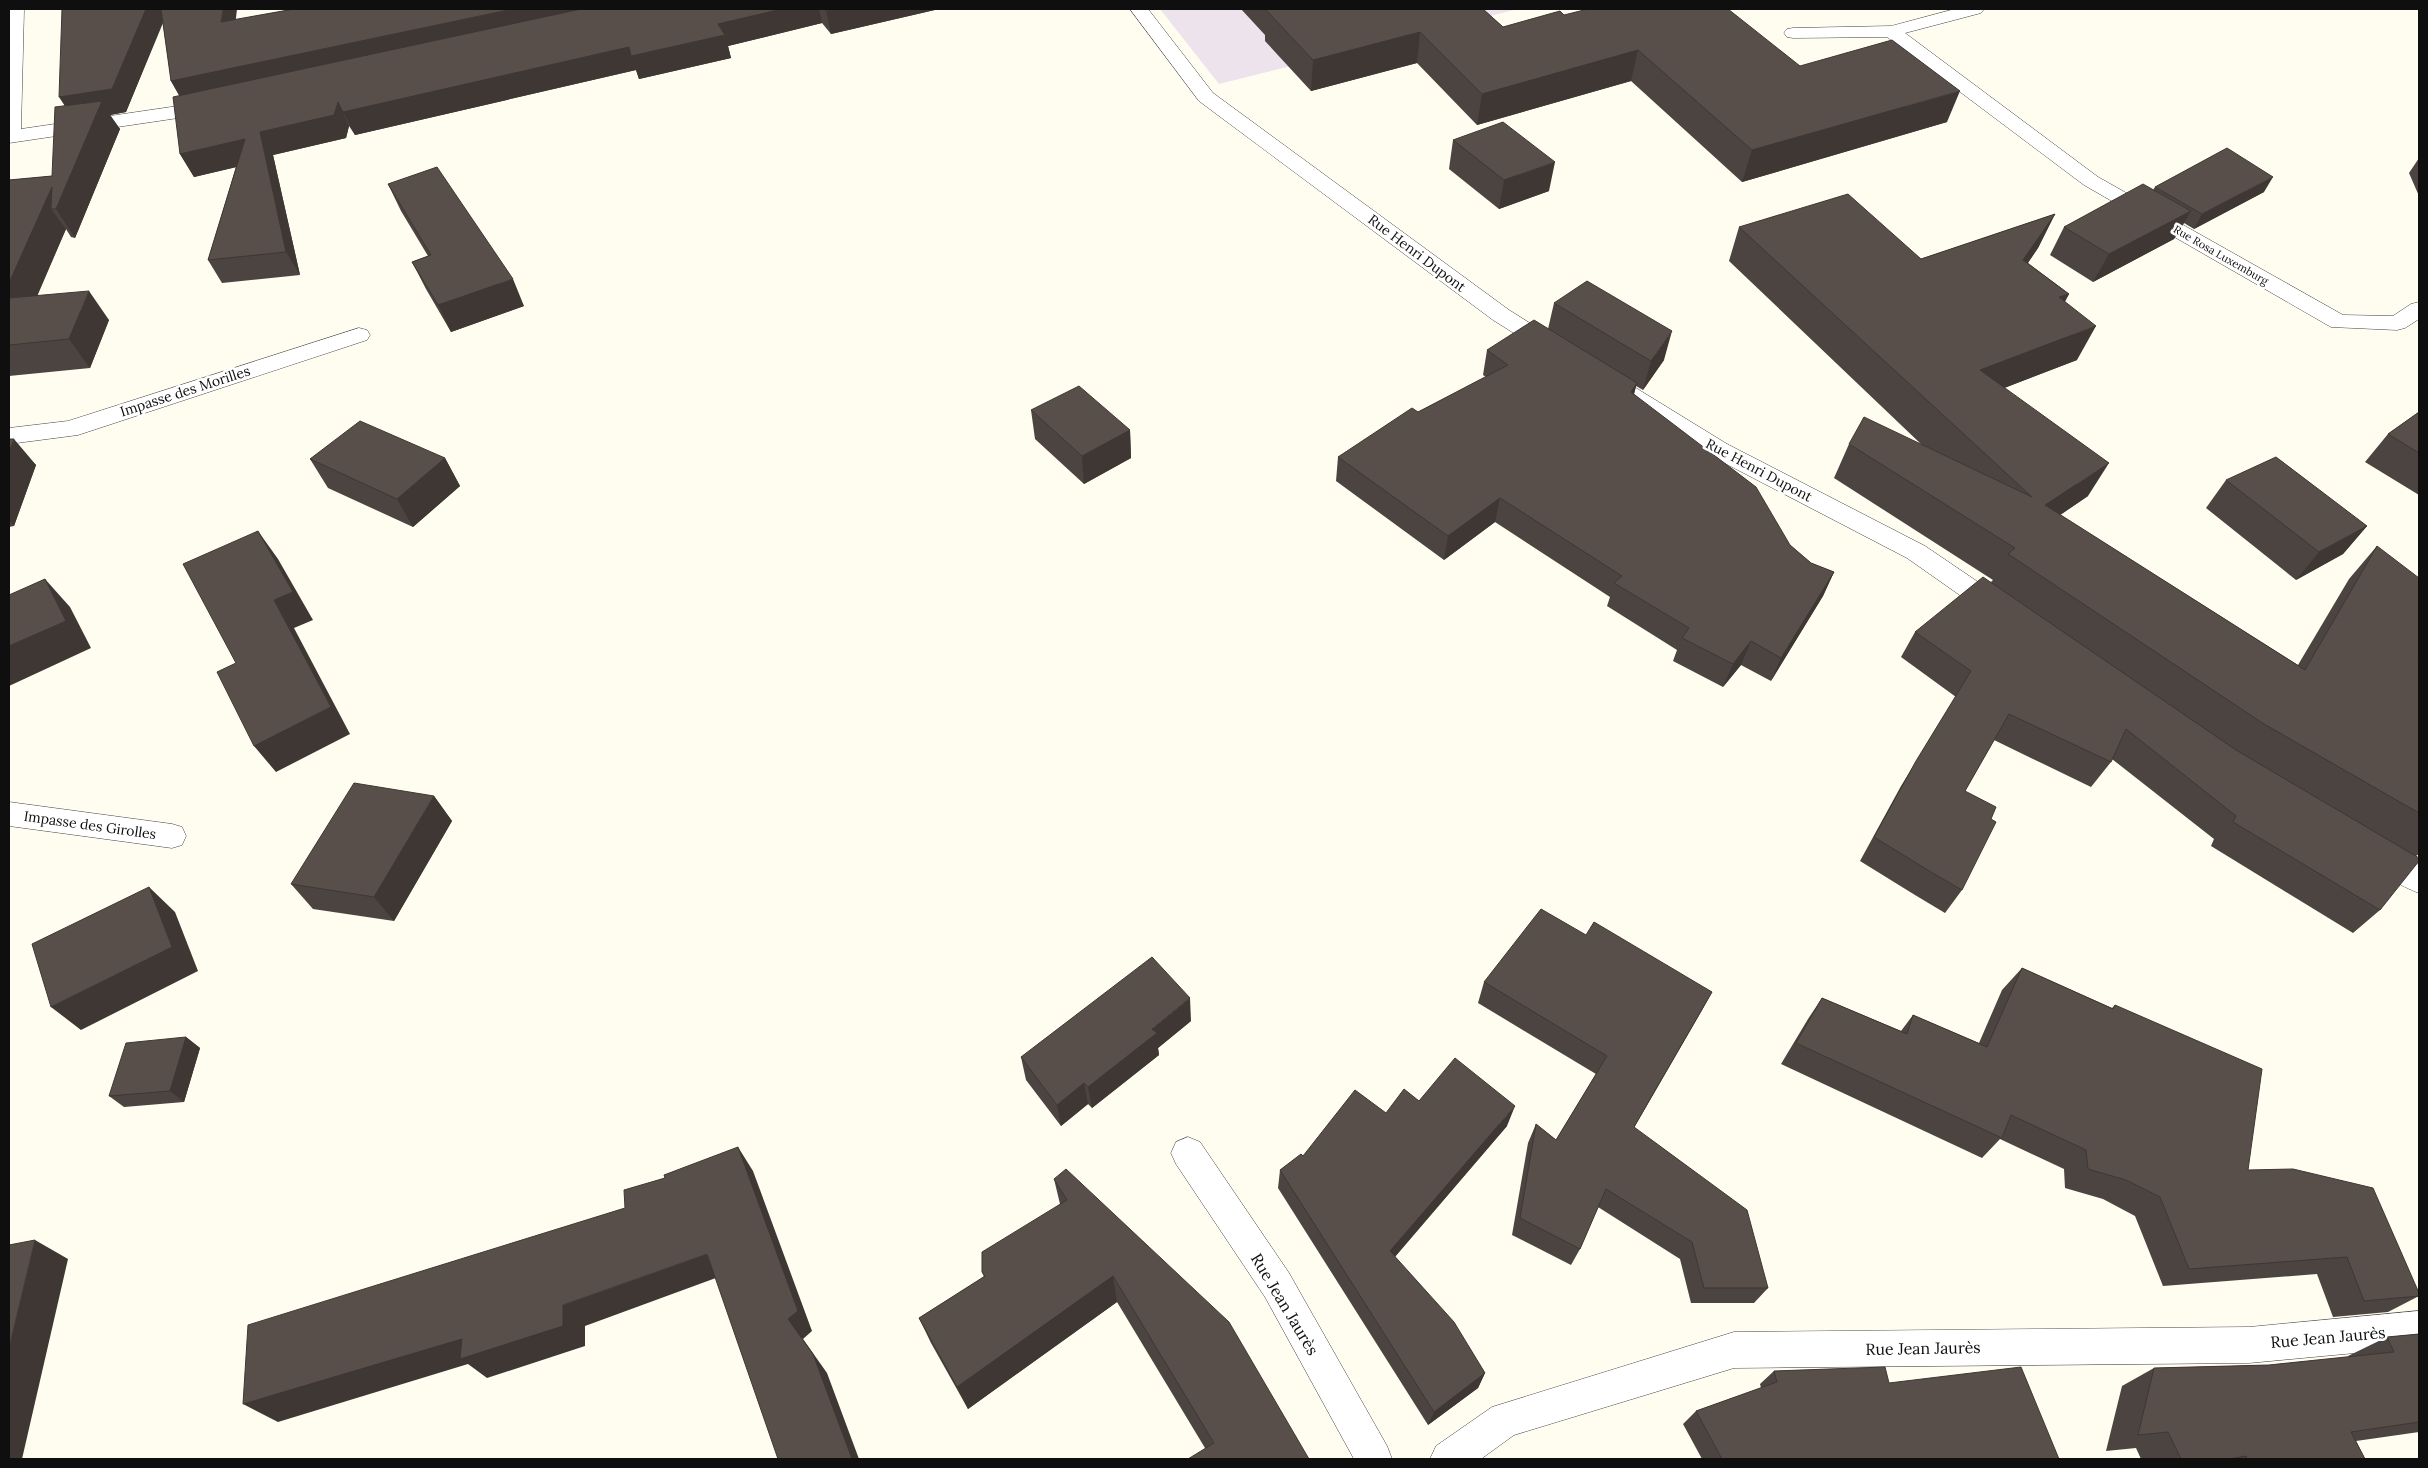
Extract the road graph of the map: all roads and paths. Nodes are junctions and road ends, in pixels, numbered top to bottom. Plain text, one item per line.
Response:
1 (15, 9) edge
2 (1139, 9) edge
3 (1975, 9) edge
4 (1891, 30) junction
5 (1793, 33) dead end
6 (232, 103) edge
7 (10, 136) edge
8 (2419, 309) edge
9 (359, 335) dead end
10 (1568, 357) edge
11 (1602, 377) edge
12 (9, 436) edge
13 (2022, 625) edge
14 (9, 814) edge
15 (172, 836) dead end
16 (2360, 845) edge
17 (2419, 880) edge
18 (1188, 1153) dead end
19 (2419, 1329) edge
20 (1374, 1459) edge
21 (1449, 1459) edge

1 - 7 street
2 - 10 street, Rue Henri Dupont
3 - 4 street
4 - 5 street
4 - 8 street, Rue Rosa Luxemburg
6 - 7 street
9 - 12 street, Impasse des Morilles
11 - 13 street, Rue Henri Dupont
14 - 15 street, Impasse des Girolles
16 - 17 street
18 - 20 street, Rue Jean Jaurès
19 - 21 street, Rue Jean Jaurès

